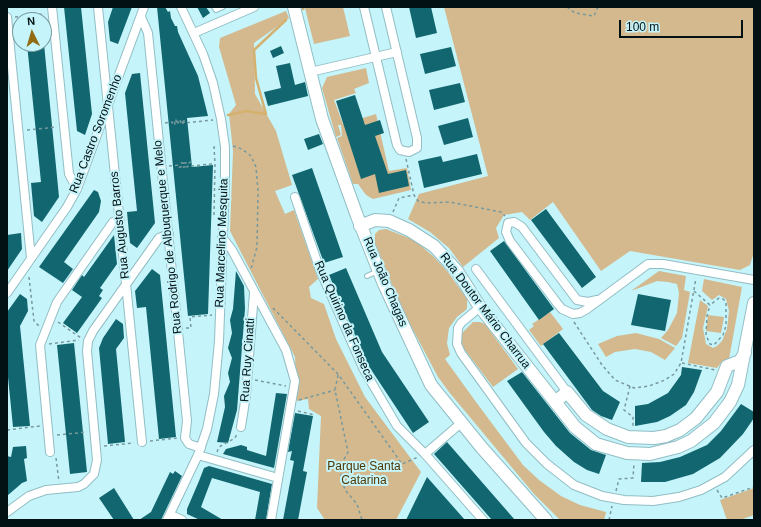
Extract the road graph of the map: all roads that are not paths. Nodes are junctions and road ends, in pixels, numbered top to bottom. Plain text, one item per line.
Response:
1 (98, 7) edge
2 (144, 7) edge
3 (181, 7) edge
4 (214, 7) edge
5 (222, 7) edge
6 (254, 7) edge
7 (294, 7) edge
8 (364, 7) edge
9 (386, 7) edge
10 (243, 9) edge
11 (53, 10) edge
12 (7, 17) edge
13 (141, 17) junction
14 (194, 33) junction
15 (397, 52) junction
16 (376, 56) junction
17 (310, 72) junction
18 (108, 105) junction
19 (77, 189) junction
20 (295, 197) dead end
21 (120, 221) junction
22 (360, 226) junction
23 (168, 234) junction
24 (222, 238) junction
25 (31, 258) junction
26 (476, 269) dead end
27 (379, 271) junction
28 (367, 276) dead end
29 (754, 280) edge
30 (126, 284) junction
31 (7, 293) edge
32 (254, 293) junction
33 (597, 300) junction
34 (754, 303) edge
35 (480, 307) junction
36 (745, 353) junction
37 (726, 369) junction
38 (740, 376) junction
39 (567, 392) junction
40 (555, 402) junction
41 (575, 404) junction
42 (564, 414) junction
43 (462, 423) junction
44 (241, 427) dead end
45 (142, 442) dead end
46 (754, 450) edge
47 (199, 452) junction
48 (53, 453) road end
49 (425, 454) junction
50 (278, 478) junction
51 (7, 512) edge
52 (169, 517) edge
53 (182, 520) edge
54 (271, 520) edge
55 (483, 520) edge
56 (546, 520) edge

1 - 18 street, Rua Augusto Barros
2 - 13 street, Rua Castro Soromenho
3 - 14 street, Rua Marcelino Mesquita
4 - 5 lane
6 - 10 street
7 - 17 street, Rua João Chagas
8 - 16 street
9 - 15 street
10 - 14 street
11 - 19 street
12 - 25 street
13 - 18 street, Rua Castro Soromenho
13 - 23 street, Rua Rodrigo de Albuquerque e Melo
14 - 24 street, Rua Marcelino Mesquita
15 - 16 street
15 - 16 street
16 - 17 street
17 - 22 street, Rua João Chagas
18 - 19 street, Rua Castro Soromenho
18 - 21 street, Rua Augusto Barros
19 - 25 street, Rua Castro Soromenho
20 - 49 street, Rua Quirino da Fonseca
21 - 30 street, Rua Augusto Barros
21 - 48 street
22 - 27 street, Rua João Chagas
22 - 35 street, Rua Doutor Mário Charrua
23 - 30 street
23 - 47 street, Rua Rodrigo de Albuquerque e Melo
24 - 32 street
24 - 47 street, Rua Marcelino Mesquita
25 - 31 street, Rua Castro Soromenho
26 - 39 street, Rua Doutor Mário Charrua
27 - 28 lane
27 - 43 street, Rua João Chagas
29 - 33 street
30 - 45 street, Rua Augusto Barros
30 - 51 street
32 - 44 street, Rua Ruy Cinatti
32 - 50 street
33 - 33 street
34 - 36 street, Rua Doutor Mário Charrua
35 - 40 street, Rua Doutor Mário Charrua
35 - 46 street
36 - 37 street
36 - 38 street, Rua Doutor Mário Charrua
37 - 38 street
37 - 41 street, Rua Doutor Mário Charrua
38 - 42 street, Rua Doutor Mário Charrua
39 - 40 street
39 - 41 street, Rua Doutor Mário Charrua
40 - 42 street, Rua Doutor Mário Charrua
41 - 42 street
43 - 49 street
43 - 56 street, Rua João Chagas
47 - 50 street
47 - 52 street, Rua Marcelino Mesquita
49 - 55 street, Rua Quirino da Fonseca
50 - 54 street
52 - 53 street

